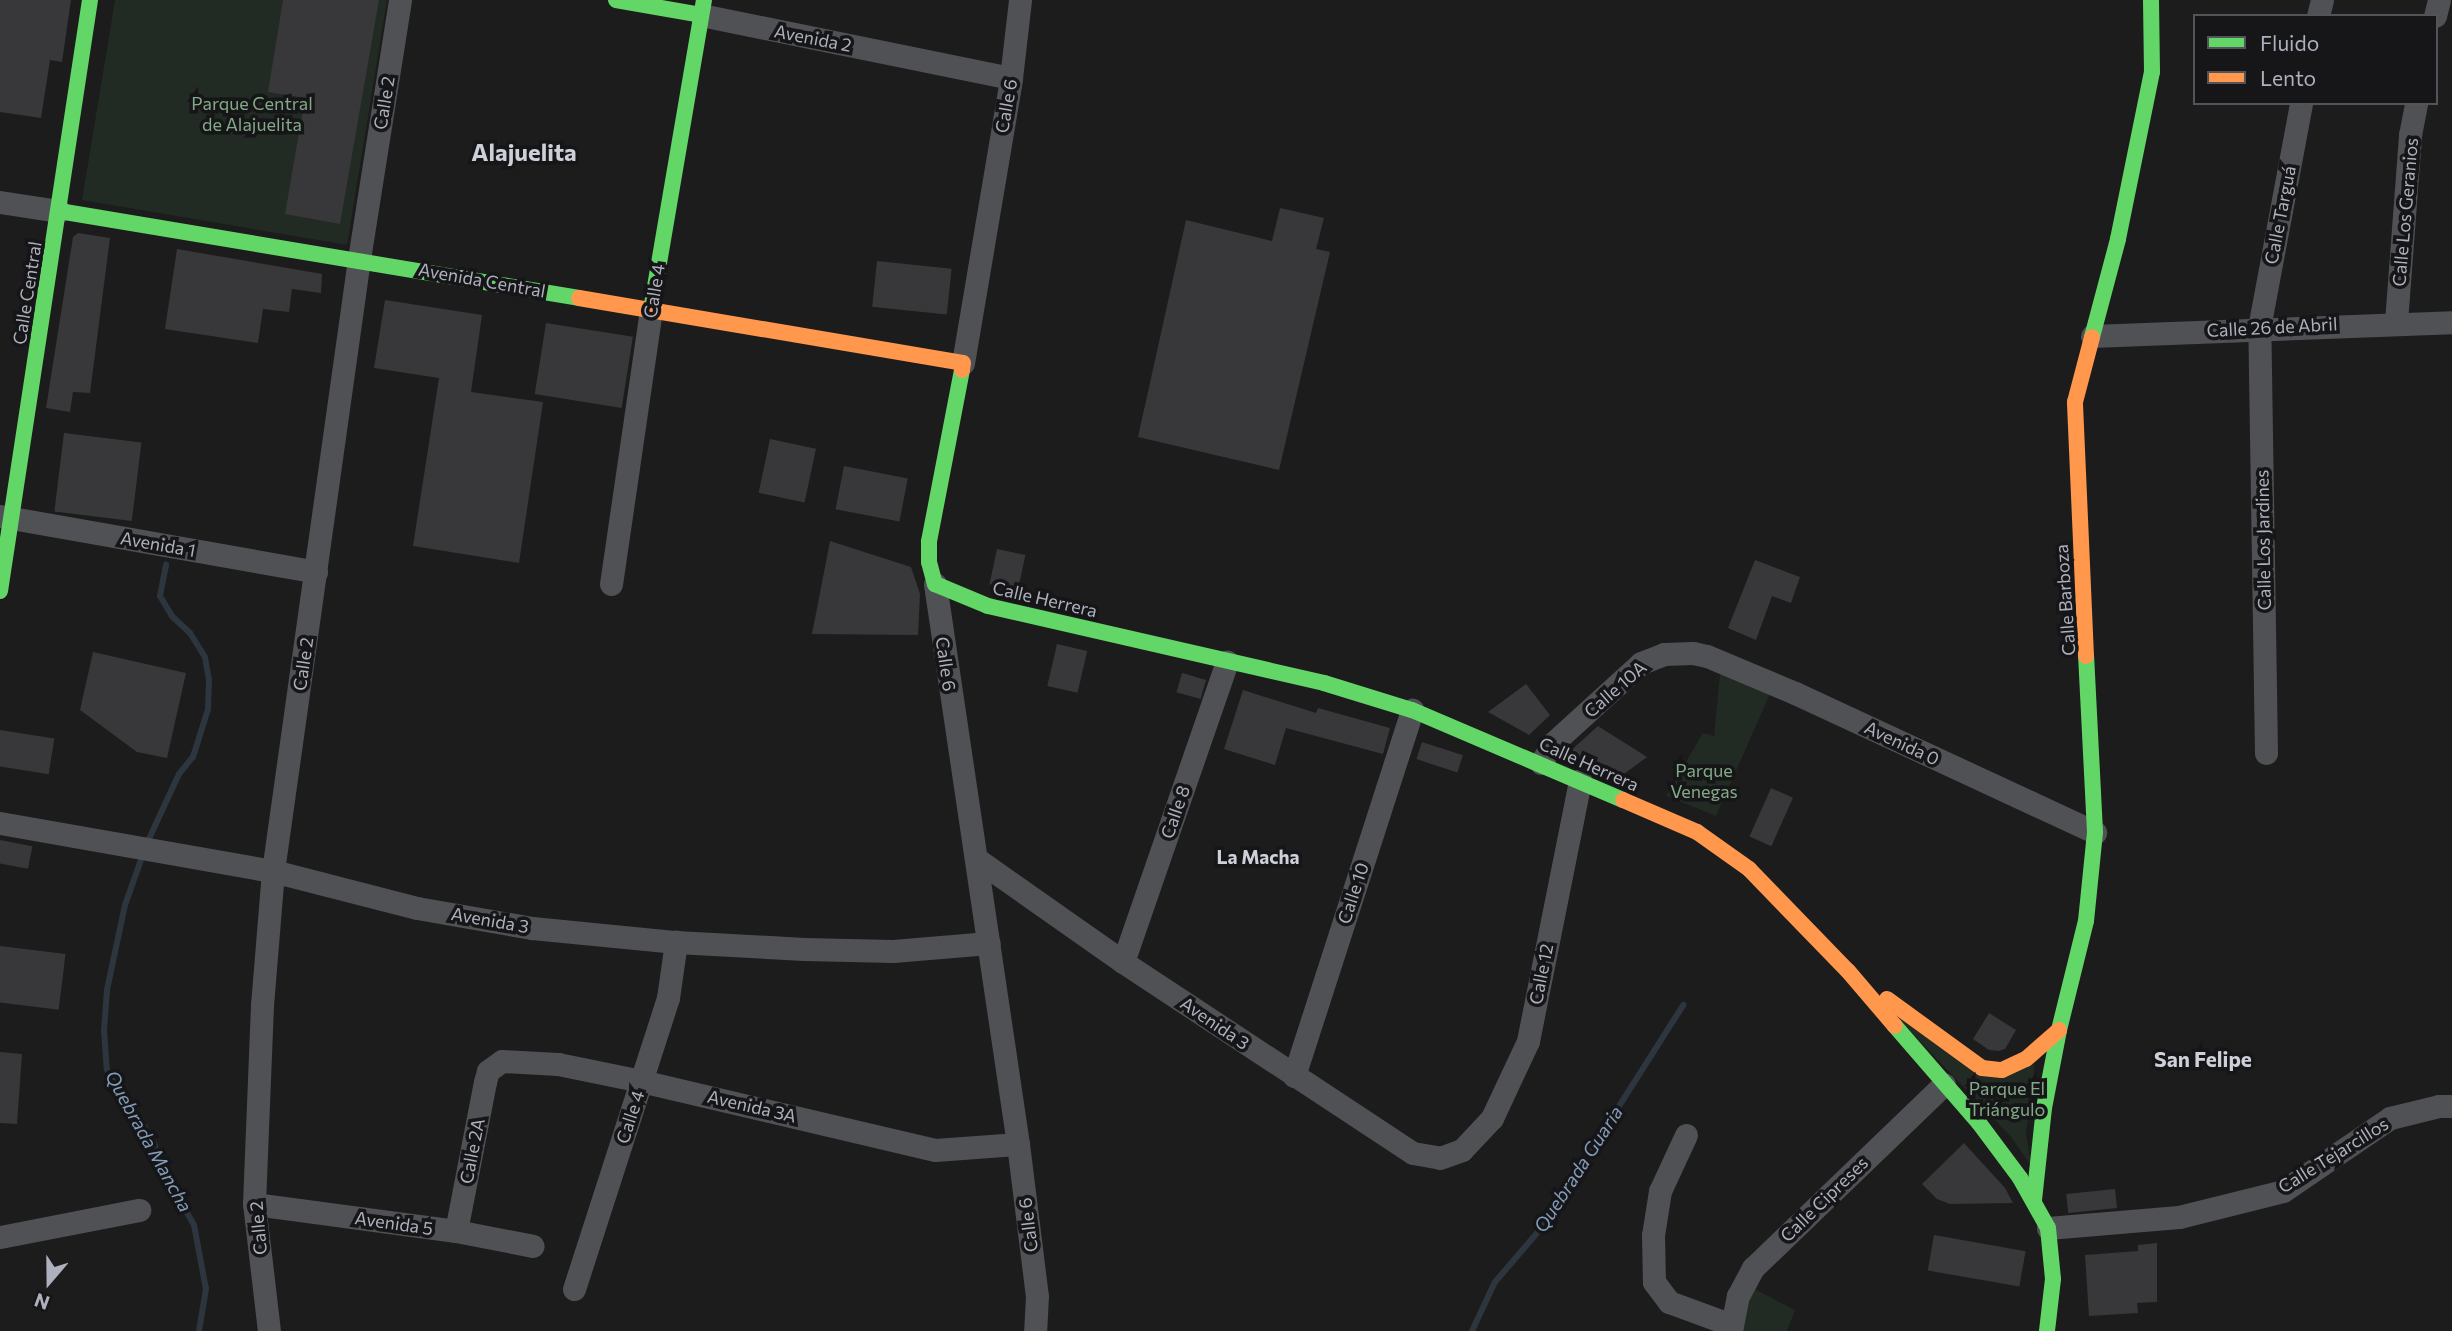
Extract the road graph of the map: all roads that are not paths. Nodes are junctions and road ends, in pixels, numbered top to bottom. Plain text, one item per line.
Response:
1 (90, 0) edge
2 (400, 0) edge
3 (616, 0) edge
4 (1020, 0) edge
5 (2151, 0) edge
6 (702, 8) edge
7 (1011, 78) junction
8 (2301, 105) edge
9 (2416, 105) edge
10 (0, 202) edge
11 (59, 211) junction
12 (359, 259) junction
13 (651, 310) junction
14 (2396, 322) junction
15 (2452, 322) edge
16 (2259, 328) junction
17 (2092, 336) junction
18 (963, 363) junction
19 (6, 517) edge
20 (316, 572) junction
21 (611, 584) dead end
22 (935, 584) junction
23 (0, 591) edge
24 (1707, 656) joint
25 (1227, 662) junction
26 (1412, 710) junction
27 (2266, 753) dead end
28 (1541, 763) junction
29 (1580, 780) junction
30 (0, 823) edge
31 (2095, 832) junction
32 (978, 860) junction
33 (273, 871) junction
34 (676, 942) junction
35 (989, 943) junction
36 (1123, 962) junction
37 (1848, 971) junction
38 (2059, 1030) junction
39 (488, 1071) joint
40 (1294, 1076) junction
41 (641, 1081) junction
42 (1944, 1084) junction
43 (2452, 1106) edge
44 (1686, 1135) dead end
45 (1018, 1144) junction
46 (1462, 1150) joint
47 (2034, 1200) junction
48 (254, 1204) junction
49 (139, 1210) dead end
50 (2048, 1228) junction
51 (456, 1231) junction
52 (0, 1237) edge
53 (533, 1246) dead end
54 (574, 1289) dead end
55 (1731, 1328) edge
56 (269, 1331) edge
57 (1035, 1331) edge
58 (2047, 1331) edge

1 - 11 street, Calle Central
2 - 12 street, Calle 2
3 - 6 street, Avenida 2
4 - 7 street, Calle 6
5 - 17 street, Calle Barboza
6 - 7 street, Avenida 2
6 - 13 street, Calle 4
7 - 18 street, Calle 6
8 - 16 street, Calle Targuá
9 - 14 street, Calle Los Geranios
10 - 11 street, Avenida Central
11 - 12 street, Avenida Central
11 - 19 street, Calle Central
12 - 13 street, Avenida Central
12 - 20 street, Calle 2
13 - 18 street, Avenida Central
13 - 21 street, Calle 4
14 - 15 street, Calle 26 de Abril
14 - 16 street, Calle 26 de Abril
16 - 17 street, Calle 26 de Abril
16 - 27 street, Calle Los Jardines
17 - 31 street, Calle Barboza
18 - 22 street, Calle 6
19 - 20 street, Avenida 1
19 - 23 street, Calle Central
20 - 33 street, Calle 2
22 - 25 street, Calle Herrera
22 - 32 street, Calle 6
24 - 28 street, Calle 10A
24 - 31 street, Avenida 0
25 - 26 street, Calle Herrera
25 - 36 street, Calle 8
26 - 28 street, Calle Herrera
26 - 40 street, Calle 10
28 - 29 street, Calle Herrera
29 - 37 street, Calle Herrera
29 - 46 street, Calle 12
30 - 33 street, Avenida 3
31 - 38 street, Calle Barboza
32 - 35 street, Calle 6
32 - 36 street, Avenida 3
33 - 34 street, Avenida 3
33 - 48 street, Calle 2
34 - 35 street, Avenida 3
34 - 41 street, Calle 4
35 - 45 street, Calle 6
36 - 40 street, Avenida 3
37 - 38 street
37 - 42 street, Calle Herrera
38 - 47 street, Calle Barboza
39 - 41 street, Avenida 3A
39 - 51 street, Calle 2A
40 - 46 street, Avenida 3
41 - 45 street, Avenida 3A
41 - 54 street, Calle 4
42 - 47 street, Calle Herrera
42 - 55 street, Calle Cipreses
43 - 50 street, Calle Tejarcillos
44 - 55 street
45 - 57 street, Calle 6
47 - 50 street, Calle Herrera
48 - 51 street, Avenida 5
48 - 56 street, Calle 2
49 - 52 street
50 - 58 street, Calle Herrera
51 - 53 street, Avenida 5

